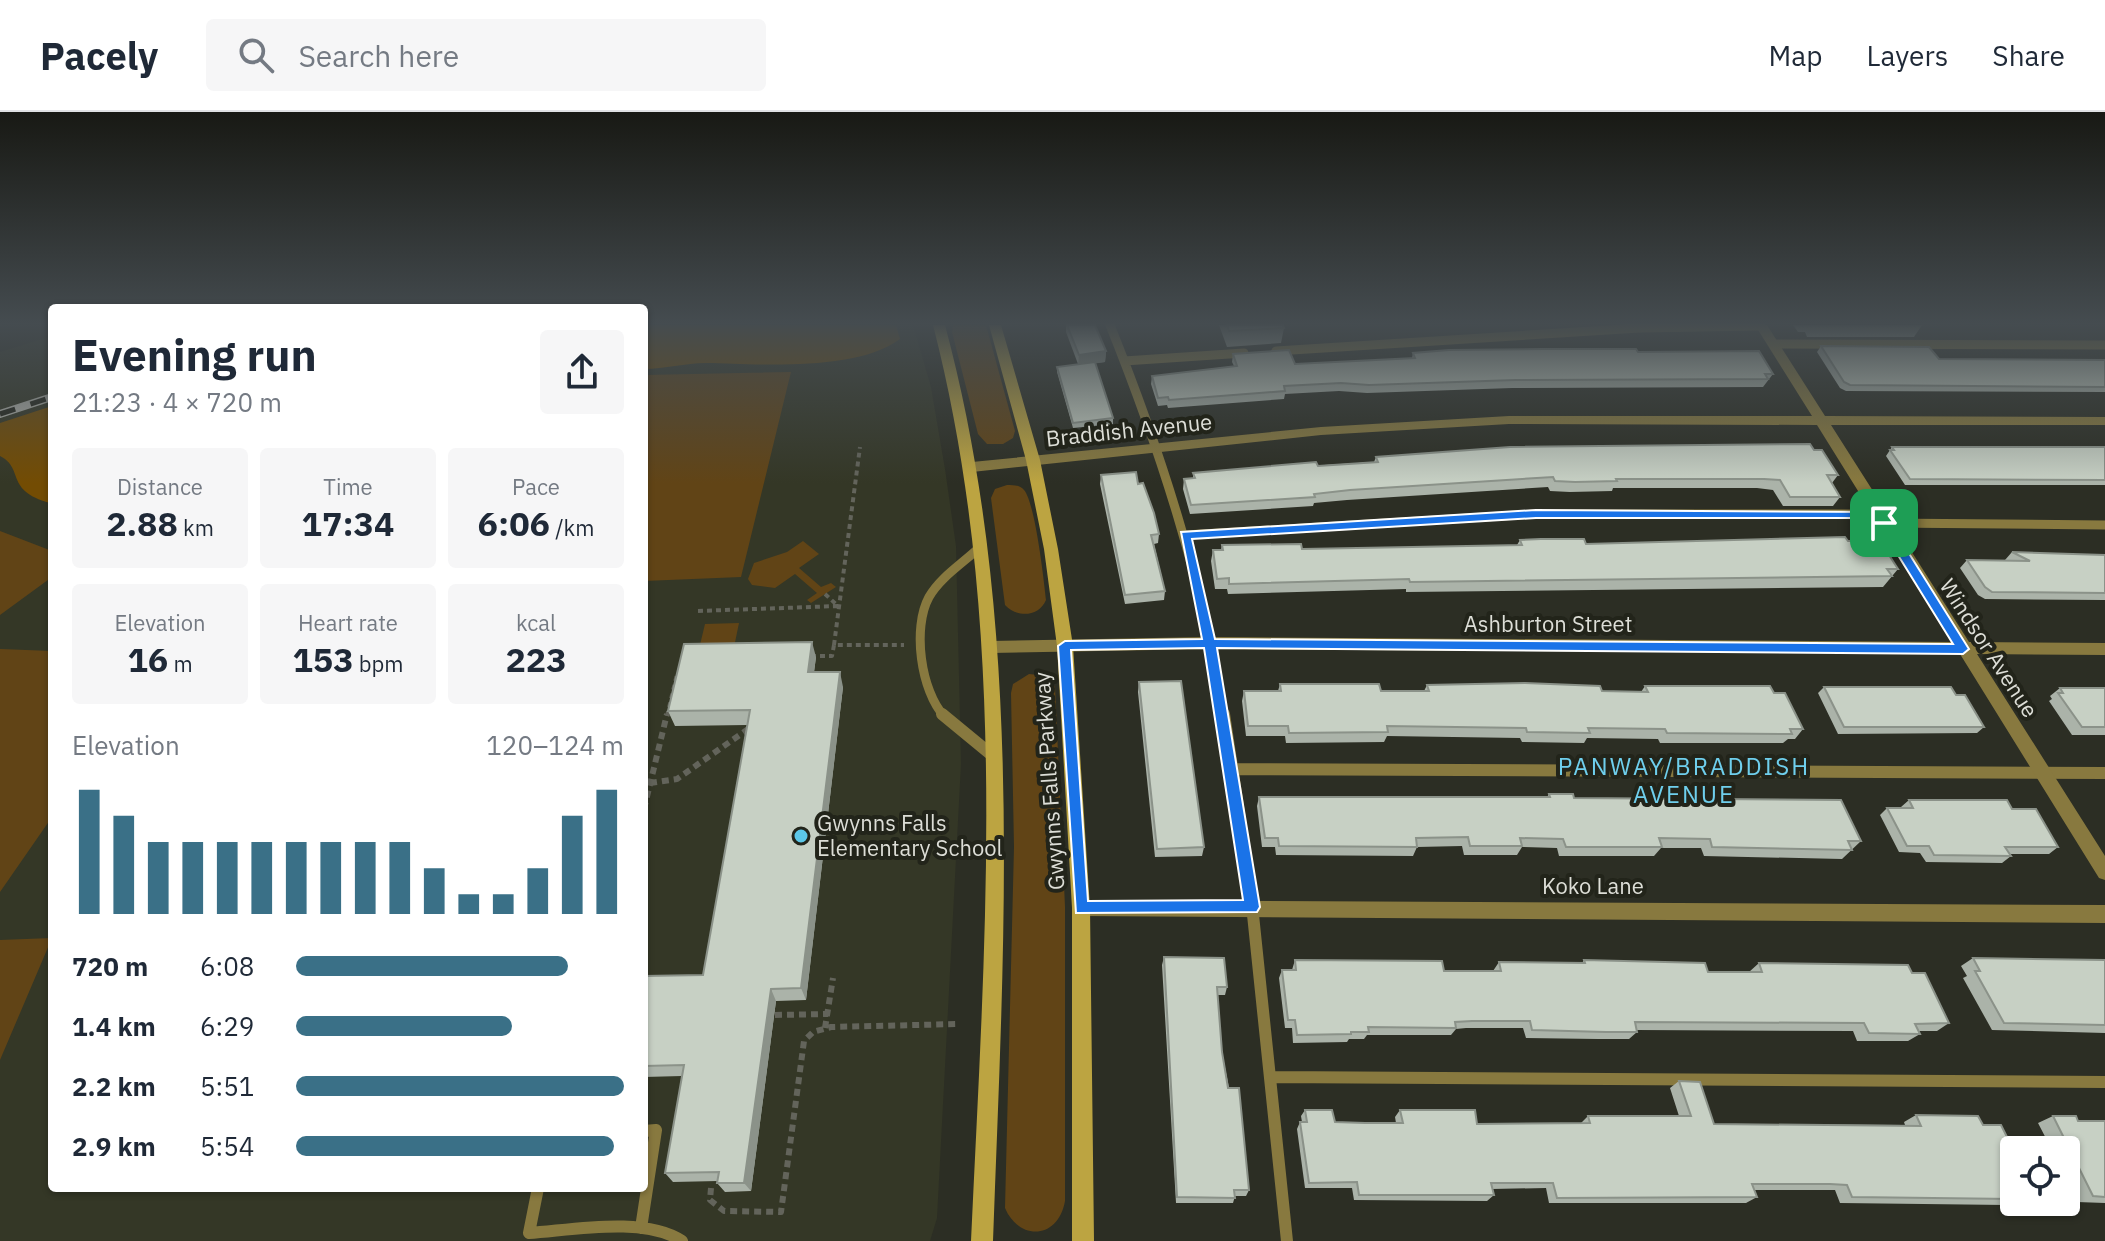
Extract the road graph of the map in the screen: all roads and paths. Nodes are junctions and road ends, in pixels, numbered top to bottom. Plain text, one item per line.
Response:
1 (954, 378) edge
2 (1010, 378) edge
3 (1131, 378) edge
4 (1794, 378) edge
5 (1820, 419) junction
6 (2105, 421) edge
7 (1158, 446) junction
8 (860, 447) dead end
9 (1033, 460) junction
10 (972, 467) junction
11 (1881, 519) junction
12 (2105, 525) edge
13 (1185, 535) junction
14 (982, 545) junction
15 (825, 594) dead end
16 (839, 606) junction
17 (698, 611) dead end
18 (1209, 643) junction
19 (834, 645) junction
20 (905, 645) dead end
21 (1065, 646) junction
22 (990, 647) junction
23 (1963, 649) junction
24 (2105, 649) edge
25 (804, 656) edge
26 (677, 672) edge
27 (755, 724) edge
28 (993, 756) junction
29 (1232, 769) junction
30 (2043, 772) junction
31 (2105, 773) edge
32 (650, 783) junction
33 (648, 792) edge
34 (2105, 872) edge
35 (1252, 907) junction
36 (1081, 908) junction
37 (2105, 914) edge
38 (833, 978) dead end
39 (828, 1014) junction
40 (775, 1015) dead end
41 (959, 1024) dead end
42 (825, 1028) junction
43 (1271, 1077) junction
44 (2105, 1082) edge
45 (648, 1131) edge
46 (648, 1182) edge
47 (711, 1188) edge
48 (537, 1192) edge
49 (647, 1192) edge
50 (641, 1228) junction
51 (682, 1241) edge
52 (982, 1241) edge
53 (1083, 1241) edge
54 (1287, 1241) edge

1 - 10 main road
2 - 9 main road, Gwynns Falls Parkway
3 - 7 lane
4 - 5 street, Windsor Avenue
5 - 6 street, Braddish Avenue
5 - 7 street, Braddish Avenue
5 - 11 street, Windsor Avenue
7 - 9 street, Braddish Avenue
7 - 13 lane
8 - 16 path
9 - 10 street, Braddish Avenue
9 - 21 main road, Gwynns Falls Parkway
10 - 14 main road
11 - 12 lane
11 - 13 lane
11 - 23 street, Windsor Avenue
13 - 18 lane
14 - 22 main road
14 - 28 lane
15 - 16 path
16 - 17 path
16 - 19 path
18 - 21 street, Ashburton Street
18 - 23 street, Ashburton Street
18 - 29 lane
19 - 20 path
19 - 25 path
21 - 22 street, Ashburton Street
21 - 36 main road, Gwynns Falls Parkway
22 - 28 main road
23 - 24 street, Ashburton Street
23 - 30 street, Windsor Avenue
26 - 32 path
27 - 32 path
28 - 52 main road
29 - 30 lane
29 - 35 lane
30 - 31 lane
30 - 34 street, Windsor Avenue
32 - 33 path
35 - 36 street, Koko Lane
35 - 37 street, Koko Lane
35 - 43 lane
36 - 53 main road, Gwynns Falls Parkway
38 - 39 path
39 - 40 path
39 - 42 path
41 - 42 path
42 - 47 path
43 - 44 lane
43 - 54 lane
45 - 46 lane
48 - 50 lane
49 - 50 lane
50 - 51 lane

